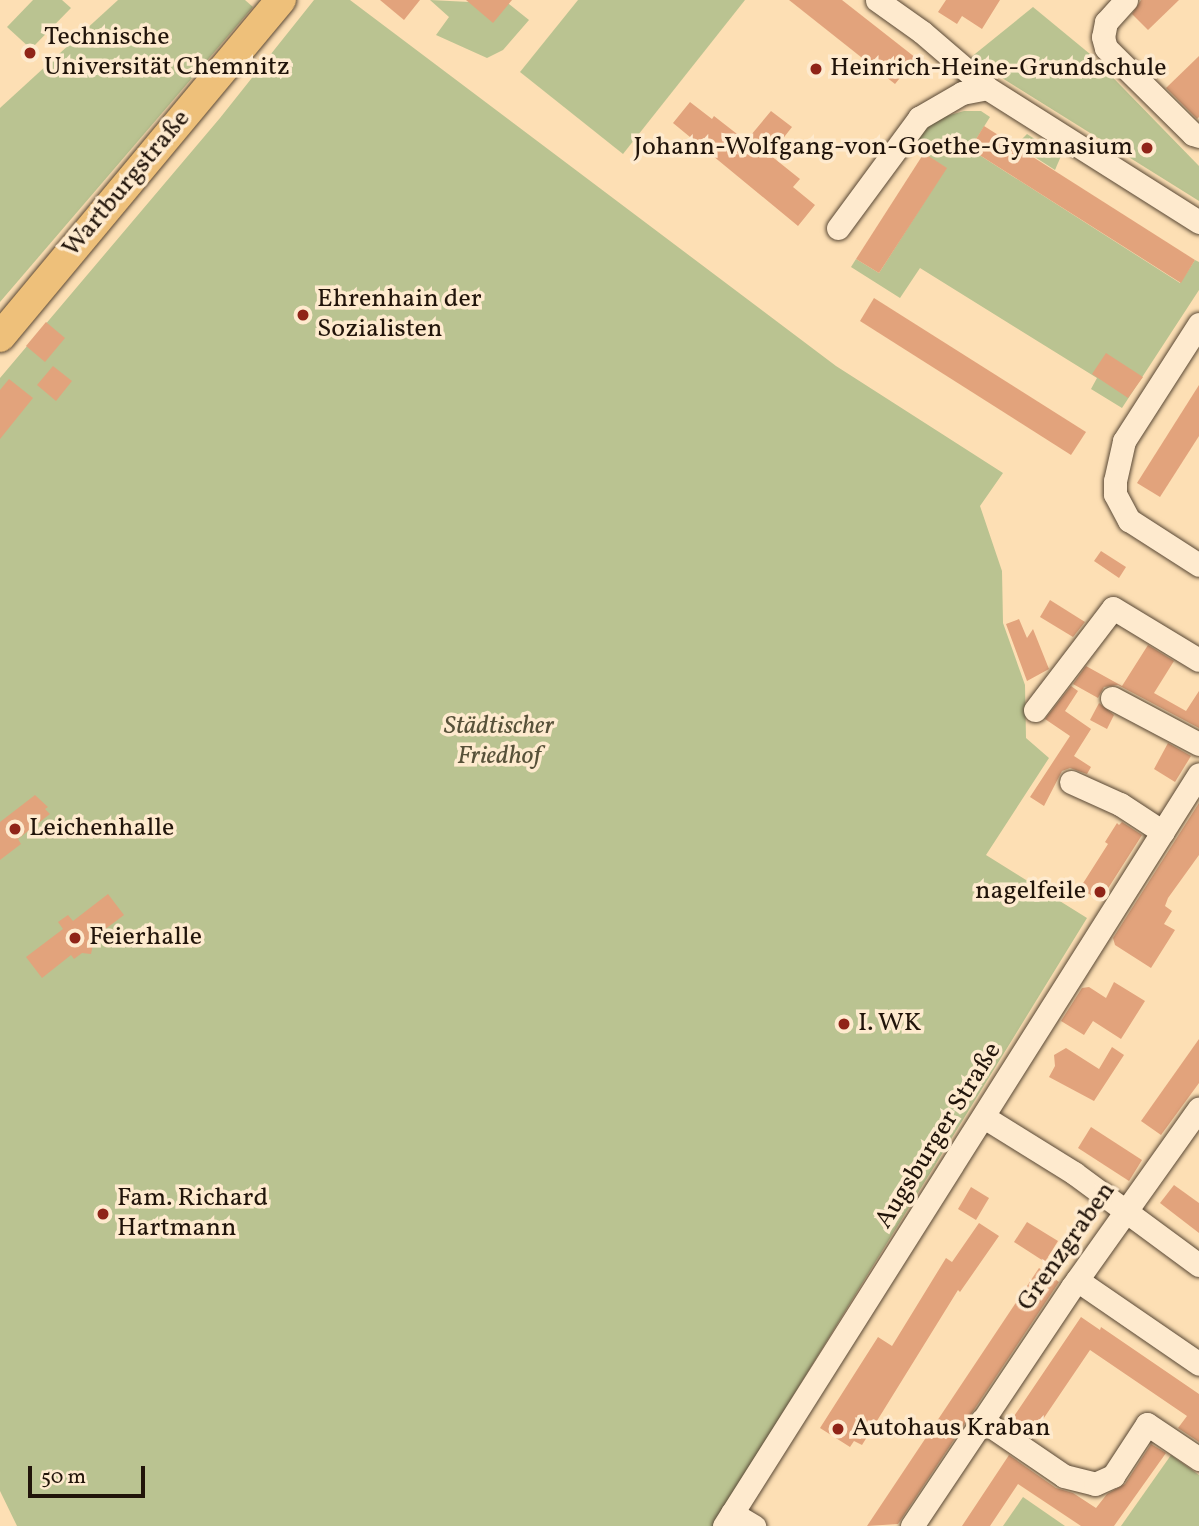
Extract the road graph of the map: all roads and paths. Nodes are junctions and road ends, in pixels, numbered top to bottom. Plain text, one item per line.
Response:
1 (281, 0) edge
2 (877, 0) edge
3 (1126, 0) edge
4 (986, 88) junction
5 (1199, 136) edge
6 (1199, 222) edge
7 (838, 228) dead end
8 (1199, 324) edge
9 (1, 332) edge
10 (1199, 565) edge
11 (1199, 660) edge
12 (1112, 698) dead end
13 (1035, 710) dead end
14 (1199, 744) edge
15 (1199, 774) edge
16 (1071, 782) dead end
17 (1163, 832) junction
18 (1199, 1108) edge
19 (984, 1117) junction
20 (1127, 1210) junction
21 (1199, 1265) edge
22 (1077, 1280) junction
23 (1199, 1364) edge
24 (982, 1420) junction
25 (1199, 1459) edge
26 (728, 1519) edge
27 (754, 1526) edge
28 (912, 1526) edge

1 - 9 main road, Wartburgstraße
2 - 4 street
3 - 5 street
4 - 6 street
4 - 7 street
8 - 10 street
11 - 13 street
12 - 14 street
15 - 17 street, Augsburger Straße
16 - 17 street
17 - 19 street, Augsburger Straße
18 - 20 street, Grenzgraben
19 - 20 street
19 - 26 street, Augsburger Straße
20 - 21 street
20 - 22 street, Grenzgraben
22 - 23 street
22 - 24 street, Grenzgraben
24 - 25 street
24 - 28 street, Grenzgraben
26 - 27 street

